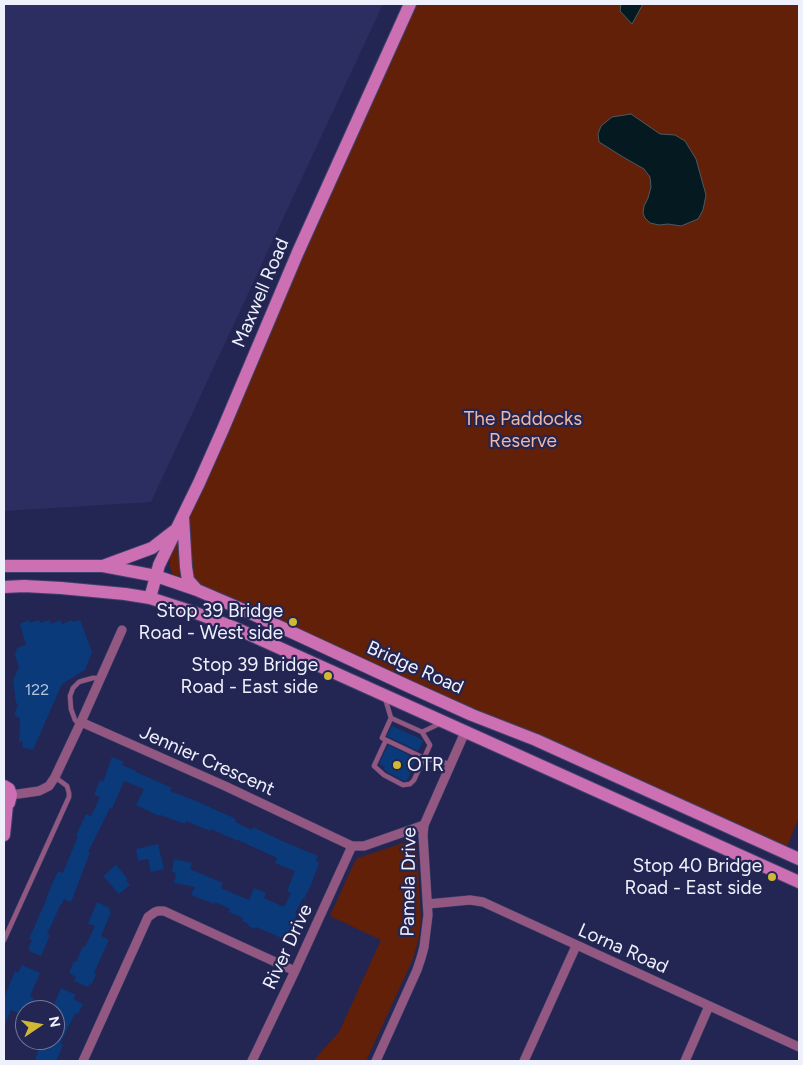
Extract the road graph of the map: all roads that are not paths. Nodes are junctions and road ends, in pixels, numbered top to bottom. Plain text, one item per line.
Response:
1 (410, 4) edge
2 (182, 517) junction
3 (176, 530) junction
4 (4, 566) edge
5 (103, 566) junction
6 (156, 576) junction
7 (4, 587) edge
8 (197, 590) junction
9 (150, 598) junction
10 (122, 630) dead end
11 (100, 678) junction
12 (385, 695) junction
13 (472, 715) junction
14 (391, 718) junction
15 (443, 722) junction
16 (80, 723) junction
17 (422, 732) junction
18 (465, 732) junction
19 (386, 740) junction
20 (424, 758) junction
21 (450, 764) junction
22 (55, 777) junction
23 (7, 798) edge
24 (424, 825) junction
25 (4, 835) edge
26 (352, 846) junction
27 (799, 859) edge
28 (799, 882) edge
29 (428, 904) junction
30 (4, 940) edge
31 (576, 946) junction
32 (295, 971) junction
33 (709, 1006) junction
34 (799, 1047) edge
35 (83, 1061) edge
36 (252, 1061) edge
37 (376, 1061) edge
38 (524, 1061) edge
39 (685, 1061) edge

1 - 2 main road, Maxwell Road
2 - 3 main road, Maxwell Road
2 - 8 main road
3 - 5 main road
3 - 6 main road, Maxwell Road
4 - 5 main road, Bridge Road
5 - 6 main road, Bridge Road
6 - 8 main road, Bridge Road
6 - 9 main road, Maxwell Road
7 - 9 main road, Bridge Road
8 - 13 main road, Bridge Road
9 - 12 main road, Bridge Road
10 - 11 street
11 - 16 street
11 - 16 lane
12 - 14 lane
12 - 15 main road, Bridge Road
13 - 18 main road
13 - 27 main road, Bridge Road
14 - 17 lane
14 - 19 lane
15 - 17 lane
15 - 18 main road, Bridge Road
16 - 22 street
16 - 26 street, Jennier Crescent
17 - 20 lane
18 - 21 street, Pamela Drive
18 - 28 main road, Bridge Road
19 - 20 lane
19 - 20 lane
20 - 21 lane
21 - 24 street, Pamela Drive
22 - 23 street
22 - 30 lane
23 - 25 main road
24 - 26 street
24 - 29 street, Pamela Drive
26 - 32 street, River Drive
29 - 31 street, Lorna Road
29 - 37 street, Pamela Drive
31 - 33 street, Lorna Road
31 - 38 street
32 - 35 street
32 - 36 street, River Drive
33 - 34 street, Lorna Road
33 - 39 street

